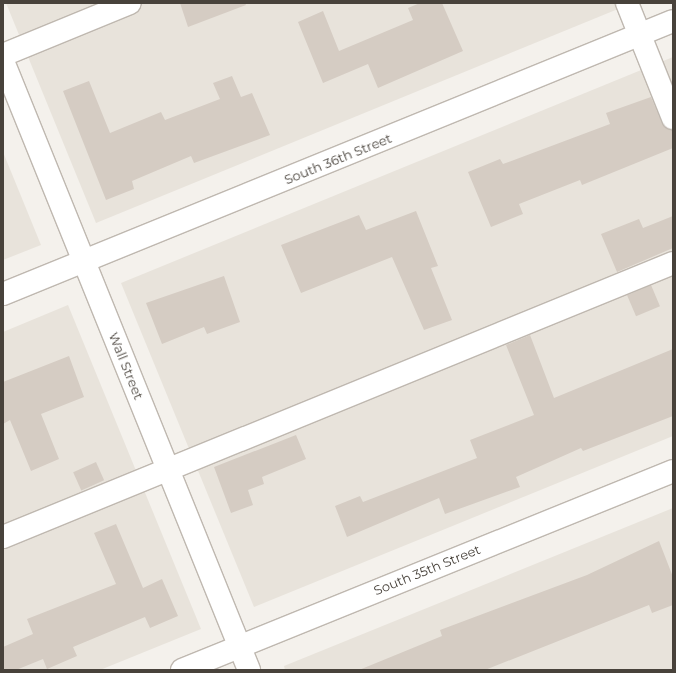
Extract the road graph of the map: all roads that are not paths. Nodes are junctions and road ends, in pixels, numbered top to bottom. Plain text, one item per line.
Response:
1 (130, 3) edge
2 (627, 3) edge
3 (673, 21) edge
4 (639, 34) junction
5 (3, 55) edge
6 (3, 61) edge
7 (673, 118) edge
8 (84, 260) junction
9 (673, 263) edge
10 (3, 294) edge
11 (168, 470) junction
12 (673, 471) edge
13 (3, 537) edge
14 (240, 646) junction
15 (182, 670) edge
16 (249, 670) edge

1 - 5 street
2 - 4 street
3 - 4 street, South 36th Street
4 - 7 street
4 - 8 street, South 36th Street
6 - 8 street, Wall Street
8 - 10 street, South 36th Street
8 - 11 street, Wall Street
9 - 11 street
11 - 13 street
11 - 14 street, Wall Street
12 - 14 street, South 35th Street
14 - 15 street, South 35th Street
14 - 16 street, Wall Street

